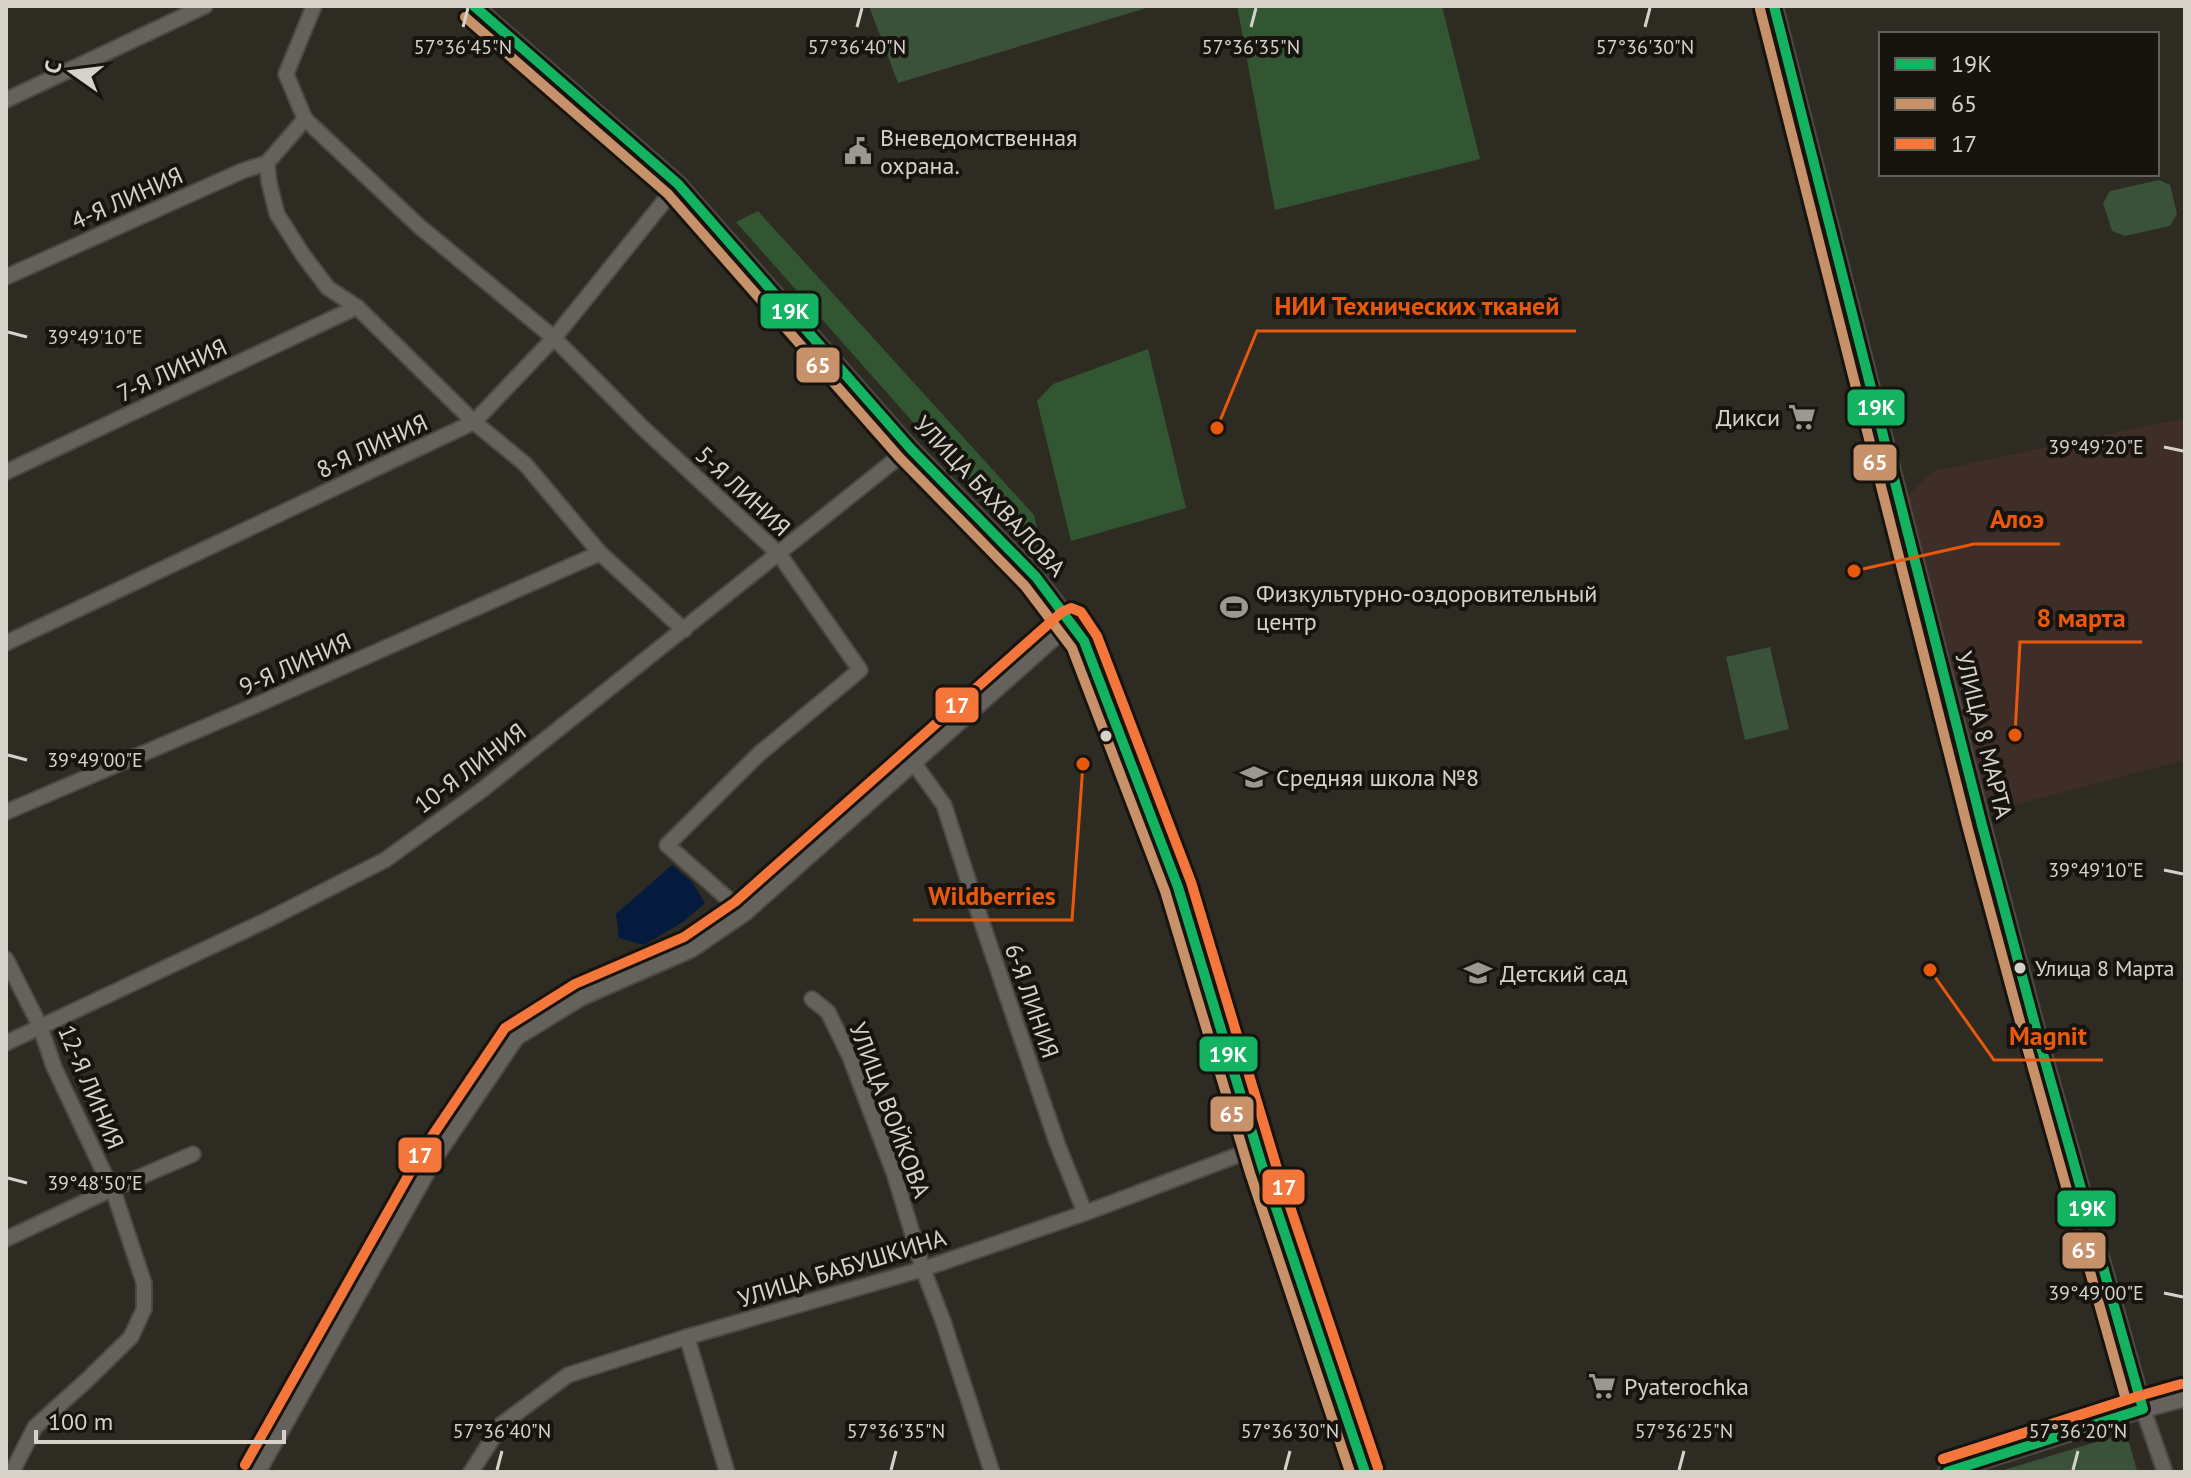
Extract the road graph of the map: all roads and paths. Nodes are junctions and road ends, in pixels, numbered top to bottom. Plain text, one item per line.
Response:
1 (205, 6) edge
2 (314, 6) edge
3 (474, 6) edge
4 (1774, 6) edge
5 (6, 100) edge
6 (305, 119) junction
7 (267, 163) junction
8 (678, 184) junction
9 (6, 277) edge
10 (357, 307) junction
11 (554, 338) junction
12 (474, 422) junction
13 (910, 448) junction
14 (6, 472) edge
15 (600, 553) junction
16 (779, 554) junction
17 (1071, 622) junction
18 (684, 630) junction
19 (6, 643) edge
20 (913, 762) junction
21 (6, 812) edge
22 (744, 913) junction
23 (6, 959) edge
24 (812, 999) dead end
25 (40, 1026) junction
26 (6, 1043) edge
27 (1257, 1148) junction
28 (193, 1154) dead end
29 (112, 1189) junction
30 (1085, 1213) junction
31 (6, 1239) edge
32 (923, 1269) junction
33 (687, 1337) junction
34 (2185, 1398) edge
35 (2143, 1409) junction
36 (12, 1472) edge
37 (257, 1472) edge
38 (471, 1472) edge
39 (727, 1472) edge
40 (992, 1472) edge
41 (1365, 1472) edge
42 (1947, 1472) edge
43 (2165, 1472) edge

1 - 5 street
2 - 6 street
3 - 8 street, УЛИЦА БАХВАЛОВА
4 - 35 street, УЛИЦА 8 МАРТА
6 - 7 street
6 - 11 street, 5-Я ЛИНИЯ
7 - 9 street, 4-Я ЛИНИЯ
7 - 10 street
8 - 11 street, 8-Я ЛИНИЯ
8 - 13 street, УЛИЦА БАХВАЛОВА
10 - 12 street
10 - 14 street, 7-Я ЛИНИЯ
11 - 12 street, 8-Я ЛИНИЯ
11 - 16 street, 5-Я ЛИНИЯ
12 - 15 street
12 - 19 street, 8-Я ЛИНИЯ
13 - 16 street, 10-Я ЛИНИЯ
13 - 17 street, УЛИЦА БАХВАЛОВА
15 - 18 street
15 - 21 street, 9-Я ЛИНИЯ
16 - 18 street, 10-Я ЛИНИЯ
16 - 22 street, 5-Я ЛИНИЯ
17 - 20 street
17 - 27 street, УЛИЦА БАХВАЛОВА
18 - 25 street, 10-Я ЛИНИЯ
20 - 22 street
20 - 30 street, 6-Я ЛИНИЯ
22 - 37 street
23 - 25 street, 12-Я ЛИНИЯ
24 - 32 street, УЛИЦА ВОЙКОВА
25 - 26 street, 10-Я ЛИНИЯ
25 - 29 street, 12-Я ЛИНИЯ
27 - 30 street, УЛИЦА БАБУШКИНА
27 - 41 street, УЛИЦА БАХВАЛОВА
28 - 29 street
29 - 31 street
29 - 36 street, 12-Я ЛИНИЯ
30 - 32 street, УЛИЦА БАБУШКИНА
32 - 33 street, УЛИЦА БАБУШКИНА
32 - 40 street, УЛИЦА ВОЙКОВА
33 - 38 street, УЛИЦА БАБУШКИНА
33 - 39 street
34 - 35 street
35 - 42 street
35 - 43 street, УЛИЦА 8 МАРТА

